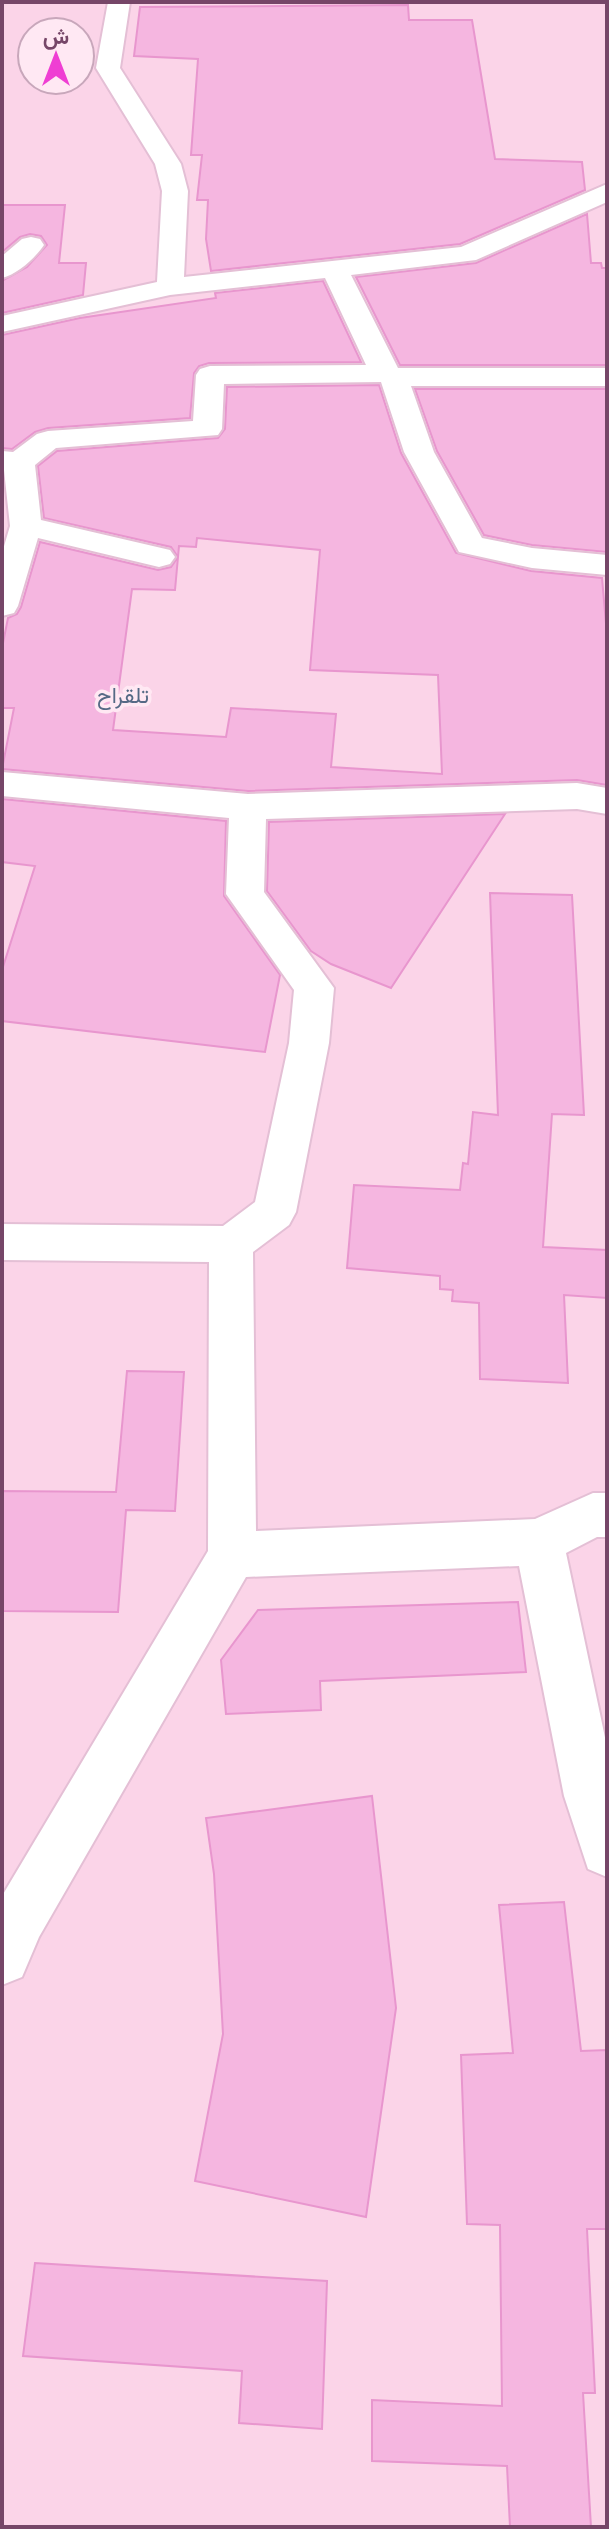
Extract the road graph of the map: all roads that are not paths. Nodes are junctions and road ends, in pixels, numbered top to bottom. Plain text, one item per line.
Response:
1 (119, 2) edge
2 (607, 192) edge
3 (31, 245) dead end
4 (334, 267) junction
5 (2, 270) edge
6 (170, 287) junction
7 (2, 324) edge
8 (389, 375) junction
9 (607, 377) edge
10 (10, 461) edge
11 (26, 526) junction
12 (159, 557) dead end
13 (607, 565) edge
14 (2, 606) edge
15 (2, 784) edge
16 (607, 801) edge
17 (248, 807) junction
18 (2, 1242) edge
19 (231, 1244) junction
20 (607, 1515) edge
21 (539, 1542) junction
22 (232, 1555) junction
23 (607, 1850) edge
24 (2, 1957) edge

1 - 6 street
2 - 4 street
3 - 5 street
4 - 6 street
4 - 8 street
6 - 7 street
8 - 9 street
8 - 10 street
8 - 13 street
10 - 11 street
11 - 12 street
11 - 14 street
15 - 17 street
16 - 17 street
17 - 19 street
18 - 19 street
19 - 22 street
20 - 21 street
21 - 22 street
21 - 23 street
22 - 24 street

